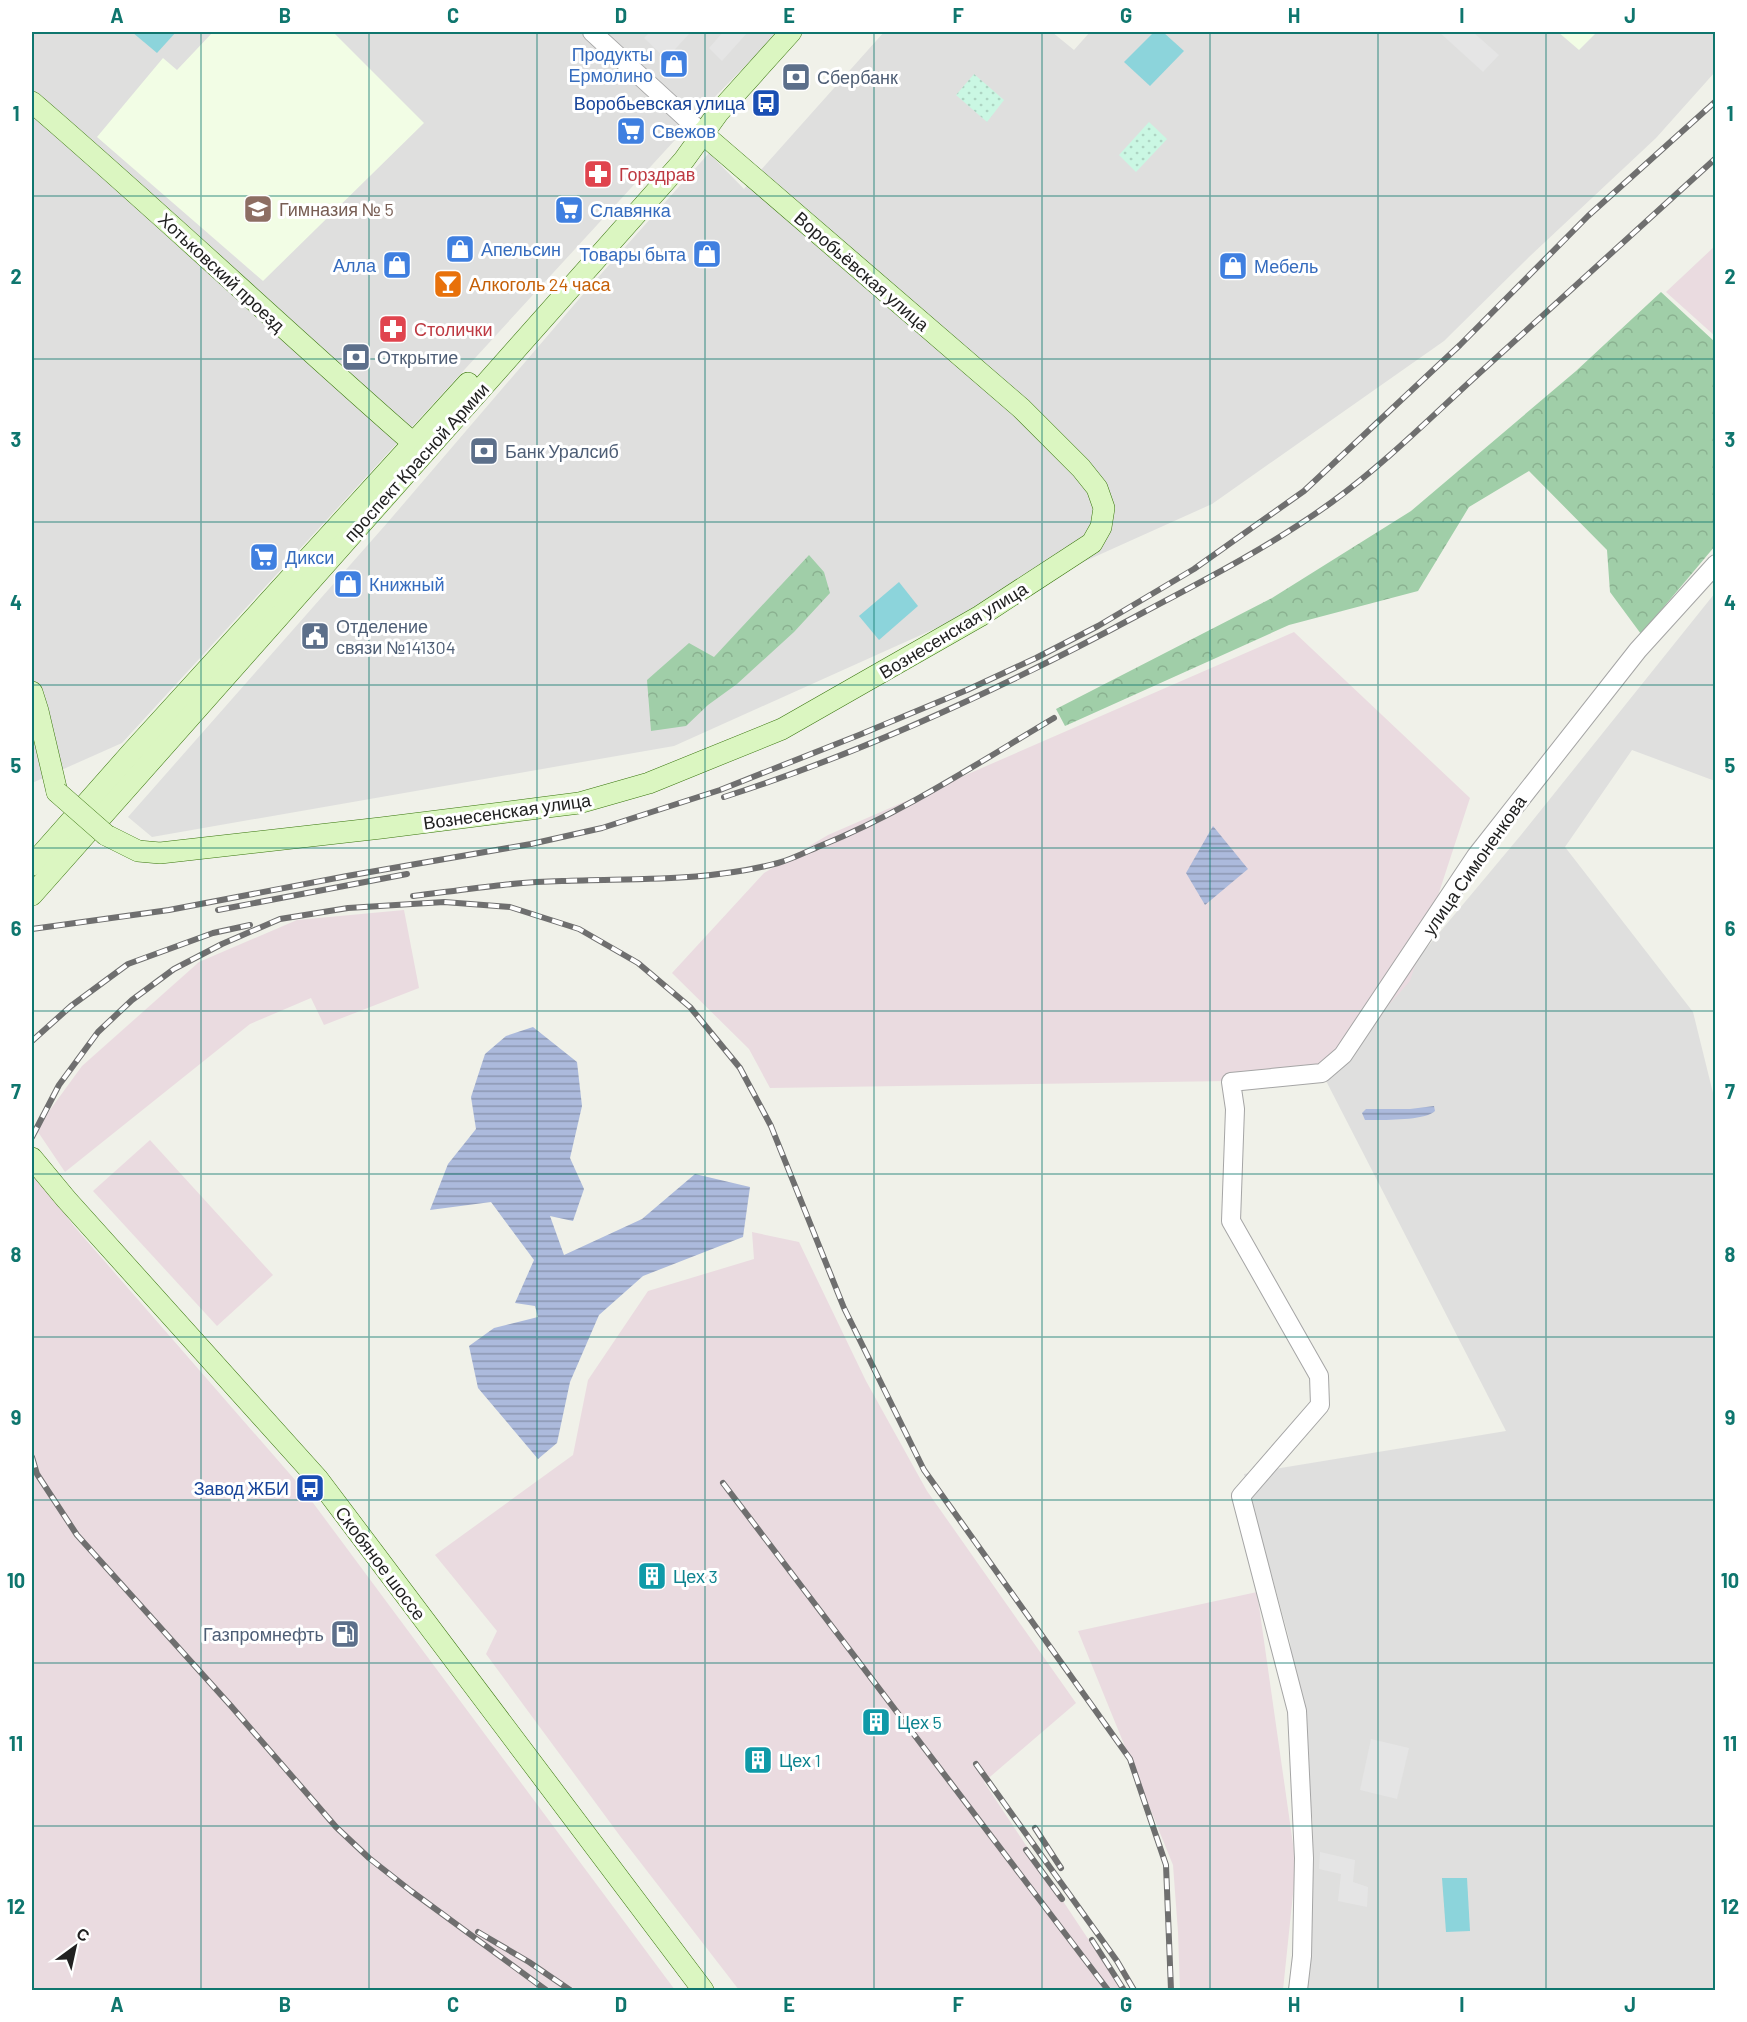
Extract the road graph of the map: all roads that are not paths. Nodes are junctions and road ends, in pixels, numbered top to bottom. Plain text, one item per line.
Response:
1 (592, 32) edge
2 (791, 32) edge
3 (32, 102) edge
4 (702, 133) junction
5 (412, 442) junction
6 (1101, 527) joint
7 (1716, 564) edge
8 (32, 692) edge
9 (32, 865) edge
10 (32, 895) edge
11 (32, 1158) edge
12 (703, 1990) edge
13 (1298, 1990) edge

1 - 4 street, Воробьёвская улица
2 - 4 main road, проспект Красной Армии
3 - 5 main road, Хотьковский проезд
4 - 5 main road, проспект Красной Армии
4 - 6 main road, Воробьёвская улица
4 - 10 main road, проспект Красной Армии
5 - 9 main road, проспект Красной Армии
6 - 8 main road, Вознесенская улица, bridge
7 - 13 street, улица Симоненкова
11 - 12 main road, Скобяное шоссе

